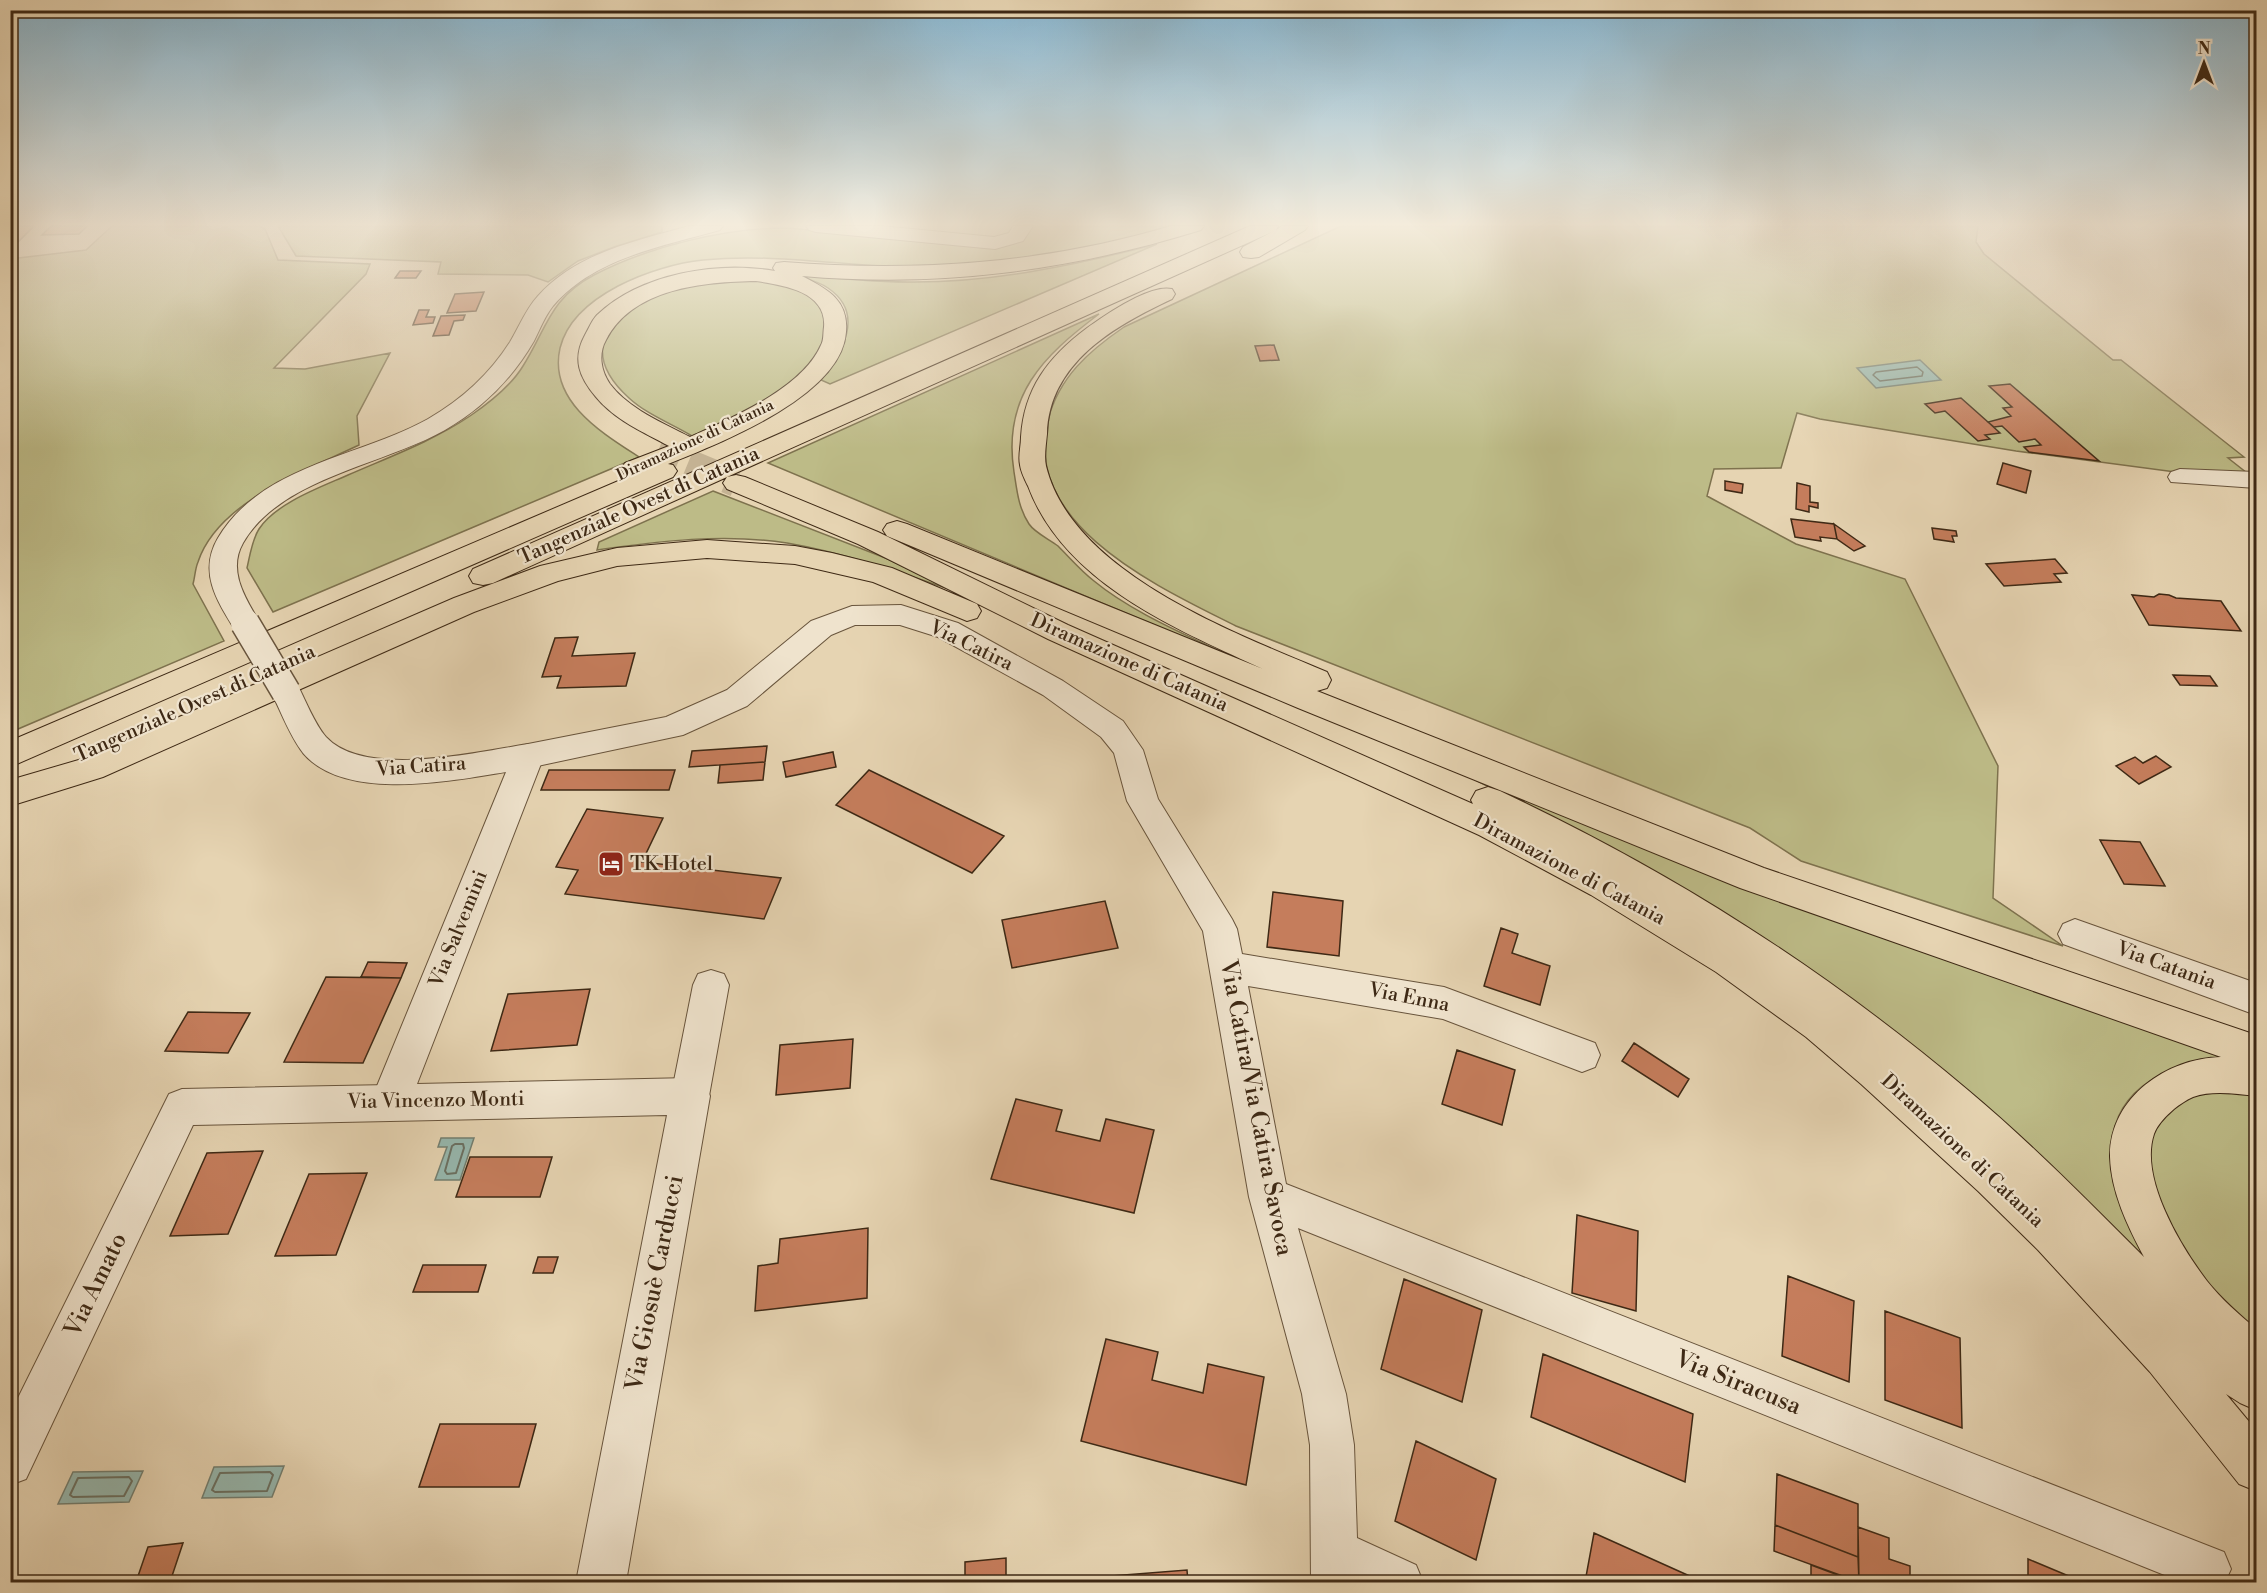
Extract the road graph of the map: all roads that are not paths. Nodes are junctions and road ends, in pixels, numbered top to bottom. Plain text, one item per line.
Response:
1 (545, 300) edge
2 (609, 300) edge
3 (629, 300) edge
4 (826, 300) edge
5 (1055, 300) edge
6 (1101, 300) edge
7 (1149, 300) edge
8 (681, 442) tunnel mouth
9 (658, 451) tunnel mouth
10 (2180, 477) dead end
11 (2256, 480) edge
12 (867, 538) junction
13 (353, 605) junction
14 (1309, 700) junction
15 (1112, 729) joint
16 (1468, 750) junction
17 (10, 755) edge
18 (528, 756) junction
19 (10, 787) edge
20 (10, 793) edge
21 (1624, 826) junction
22 (1683, 932) junction
23 (2075, 934) dead end
24 (1228, 967) junction
25 (711, 984) dead end
26 (2256, 999) edge
27 (2256, 1027) edge
28 (2256, 1052) edge
29 (1582, 1055) dead end
30 (2256, 1078) edge
31 (690, 1096) junction
32 (390, 1103) junction
33 (182, 1107) joint
34 (1269, 1197) junction
35 (2256, 1358) edge
36 (2256, 1388) edge
37 (10, 1463) edge
38 (2256, 1467) edge
39 (1335, 1567) edge
40 (2207, 1569) dead end
41 (601, 1582) edge
42 (1399, 1582) edge

1 - 18 street, Via Catira, bridge
2 - 9 highway, Diramazione di Catania
3 - 8 highway, Diramazione di Catania
4 - 13 highway, Diramazione di Catania
5 - 13 highway, Tangenziale Ovest di Catania
6 - 19 highway, Tangenziale Ovest di Catania
7 - 16 highway
10 - 11 street
12 - 14 highway, Diramazione di Catania
12 - 22 highway, Diramazione di Catania
12 - 36 highway
13 - 17 highway, Tangenziale Ovest di Catania
14 - 16 highway
14 - 21 highway, Diramazione di Catania
15 - 18 street, Via Catira
15 - 24 street, Via Catira/Via Catira Savoca
16 - 21 highway
16 - 27 highway
18 - 32 street, Via Salvemini
20 - 22 highway
21 - 28 highway, Diramazione di Catania
22 - 38 highway, Diramazione di Catania
23 - 26 street, Via Catania
24 - 29 street, Via Enna
24 - 34 street, Via Catira/Via Catira Savoca
25 - 31 street, Via Giosuè Carducci
30 - 35 highway
31 - 32 street, Via Vincenzo Monti
31 - 41 street, Via Giosuè Carducci
32 - 33 street, Via Vincenzo Monti
33 - 37 street, Via Amato
34 - 39 street, Via Catira/Via Catira Savoca
34 - 40 street, Via Siracusa
39 - 42 street

